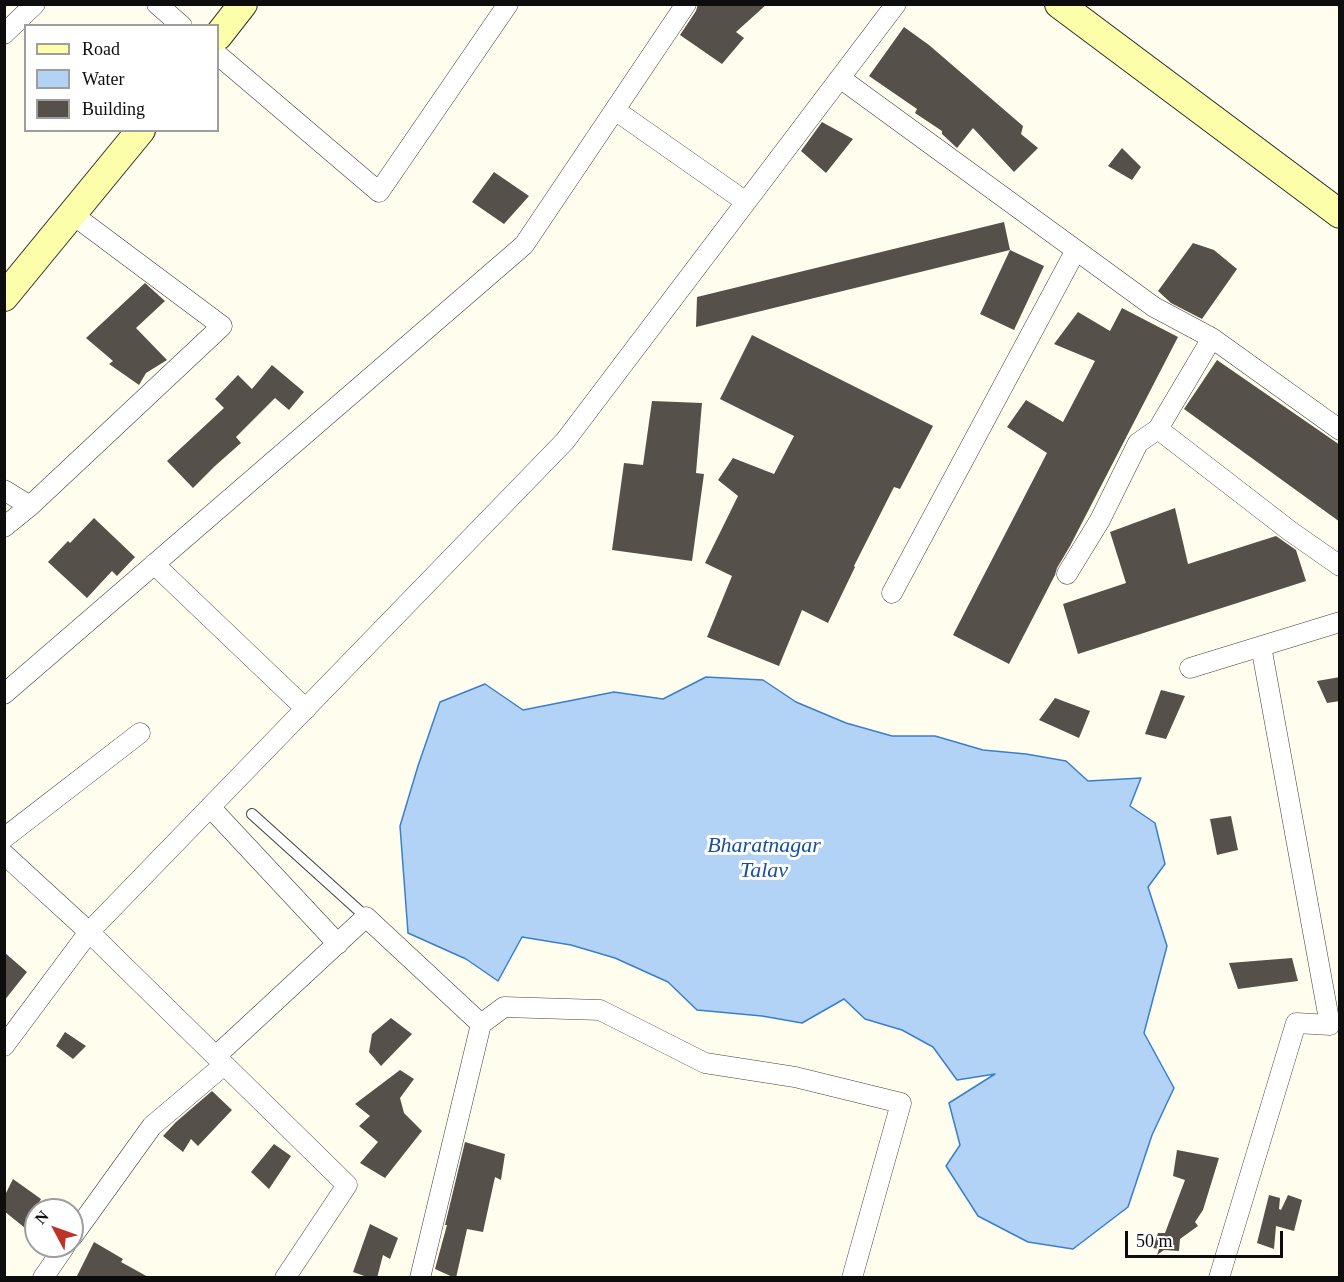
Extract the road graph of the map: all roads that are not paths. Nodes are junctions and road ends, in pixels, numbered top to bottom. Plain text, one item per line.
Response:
1 (35, 4) edge
2 (157, 4) edge
3 (243, 4) edge
4 (508, 4) edge
5 (686, 4) edge
6 (896, 4) edge
7 (1059, 4) edge
8 (180, 24) edge
9 (4, 34) edge
10 (219, 35) edge
11 (219, 56) edge
12 (840, 78) junction
13 (615, 110) junction
14 (139, 132) edge
15 (746, 202) junction
16 (72, 214) junction
17 (1340, 214) edge
18 (1076, 250) junction
19 (4, 297) edge
20 (1212, 338) junction
21 (1158, 429) junction
22 (1340, 430) edge
23 (4, 490) edge
24 (30, 507) junction
25 (4, 527) edge
26 (154, 564) junction
27 (1340, 566) edge
28 (1067, 574) dead end
29 (892, 593) dead end
30 (1340, 622) edge
31 (1261, 646) junction
32 (1190, 668) dead end
33 (4, 694) edge
34 (306, 708) junction
35 (140, 733) dead end
36 (210, 807) junction
37 (252, 814) dead end
38 (4, 838) edge
39 (4, 854) edge
40 (366, 917) junction
41 (89, 932) junction
42 (338, 944) junction
43 (480, 1024) junction
44 (1335, 1026) edge
45 (7, 1037) edge
46 (220, 1061) junction
47 (84, 1220) edge
48 (57, 1258) edge
49 (43, 1278) edge
50 (285, 1278) edge
51 (420, 1278) edge
52 (852, 1278) edge
53 (1219, 1278) edge

1 - 9 street
2 - 8 street
3 - 10 street
4 - 11 street
5 - 13 street
6 - 12 street
7 - 17 street
12 - 15 street
12 - 18 street
13 - 15 street
13 - 26 street
14 - 16 street
15 - 34 street
16 - 19 street
16 - 24 street
18 - 20 street
18 - 29 street
20 - 21 street
20 - 22 street
21 - 27 street
21 - 28 street
23 - 24 street
24 - 25 street
26 - 33 street
26 - 34 street
30 - 31 street
31 - 32 street
31 - 44 street
34 - 36 street
35 - 38 street
36 - 41 street
36 - 42 street
37 - 40 lane
39 - 41 street
40 - 42 street
40 - 43 street
41 - 45 street
41 - 46 street
42 - 46 street
43 - 51 street
43 - 52 street
44 - 53 street
46 - 47 street
46 - 50 street
48 - 49 street

